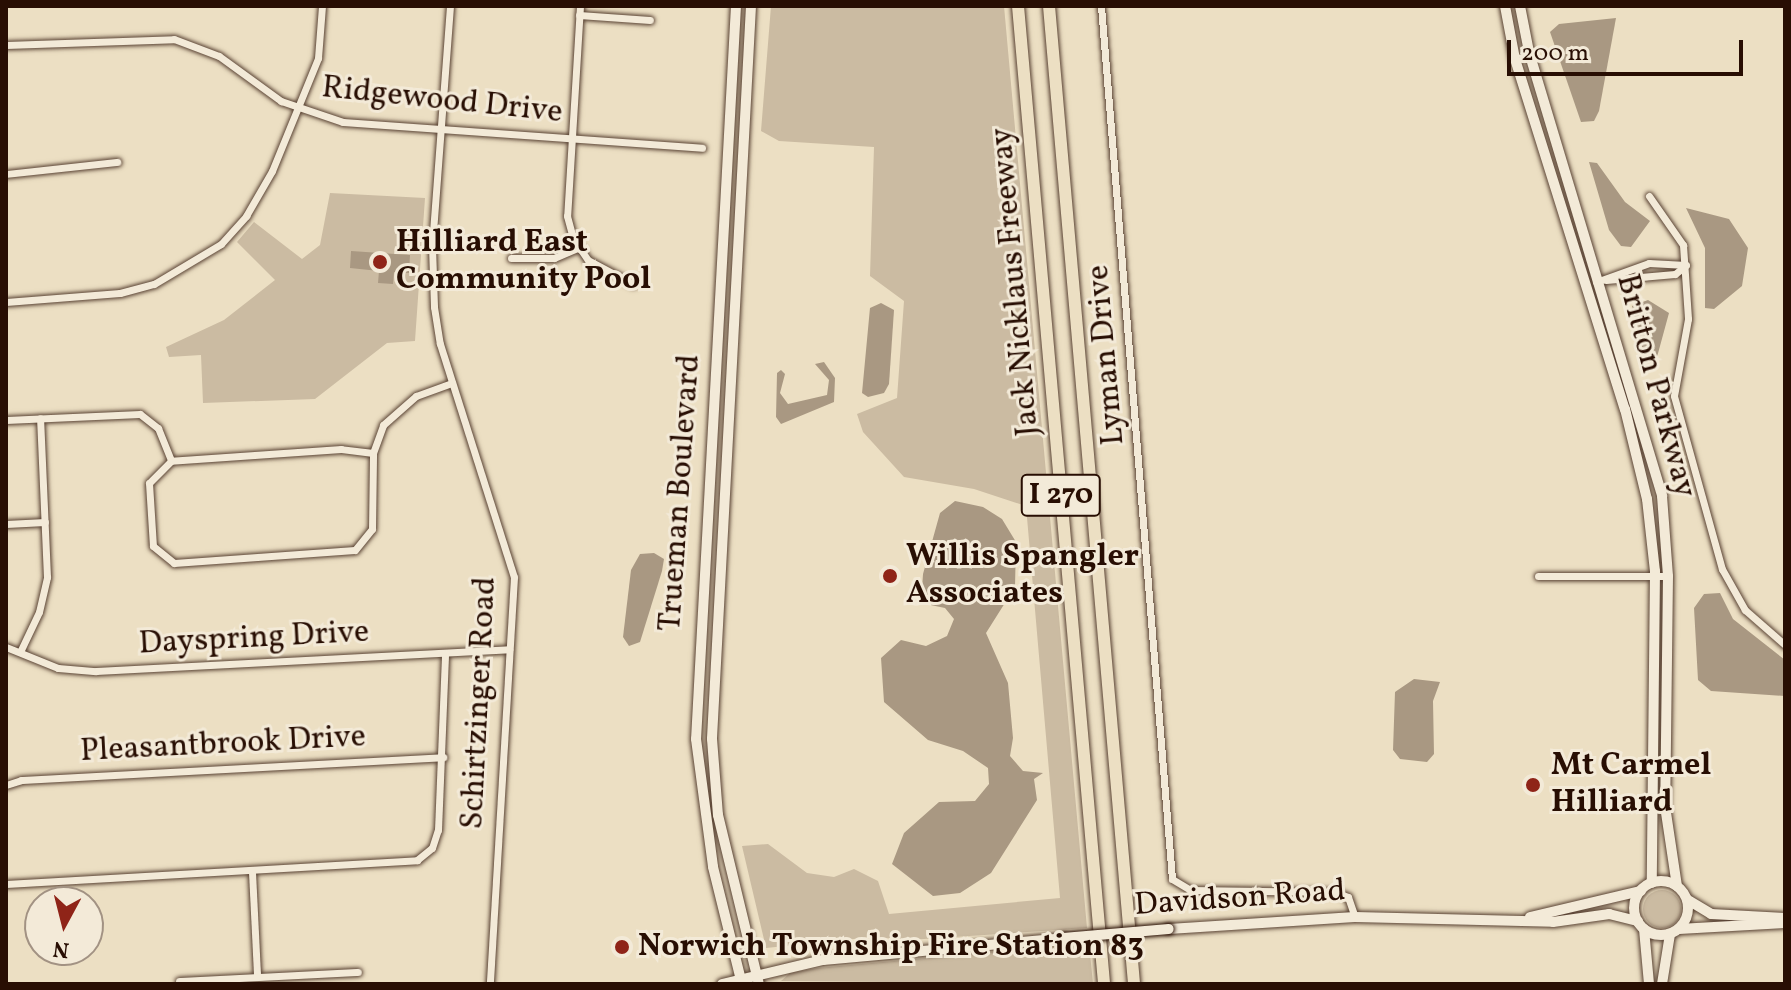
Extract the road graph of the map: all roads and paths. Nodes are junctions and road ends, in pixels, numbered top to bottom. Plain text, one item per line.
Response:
1 (322, 6) edge
2 (450, 6) edge
3 (580, 6) edge
4 (736, 6) edge
5 (751, 6) edge
6 (1018, 6) edge
7 (1049, 6) edge
8 (1101, 6) edge
9 (1505, 6) edge
10 (1520, 6) edge
11 (579, 15) junction
12 (650, 20) dead end
13 (6, 45) edge
14 (298, 109) junction
15 (441, 129) junction
16 (571, 139) junction
17 (702, 148) dead end
18 (117, 162) dead end
19 (6, 174) edge
20 (1649, 196) dead end
21 (578, 248) junction
22 (511, 258) dead end
23 (1686, 265) junction
24 (1600, 281) junction
25 (633, 284) dead end
26 (1587, 284) junction
27 (6, 302) edge
28 (452, 383) junction
29 (40, 418) junction
30 (6, 420) edge
31 (373, 453) junction
32 (171, 461) junction
33 (45, 522) junction
34 (6, 524) edge
35 (1538, 576) dead end
36 (1655, 576) junction
37 (1668, 576) junction
38 (1785, 645) edge
39 (6, 647) edge
40 (509, 649) junction
41 (20, 652) junction
42 (445, 653) junction
43 (443, 757) junction
44 (6, 785) edge
45 (252, 872) junction
46 (1652, 883) junction
47 (6, 884) edge
48 (1677, 886) junction
49 (1641, 891) junction
50 (1688, 900) junction
51 (1355, 917) junction
52 (1527, 918) junction
53 (1785, 920) edge
54 (1641, 925) junction
55 (1674, 932) junction
56 (358, 972) dead end
57 (257, 976) junction
58 (757, 979) edge
59 (179, 981) dead end
60 (741, 981) edge
61 (490, 984) edge
62 (722, 984) edge
63 (1104, 984) edge
64 (1134, 984) edge
65 (1649, 984) edge
66 (1662, 984) edge

1 - 14 street
2 - 15 street, Schirtzinger Road
3 - 11 street
4 - 60 main road, Trueman Boulevard
5 - 58 main road, Trueman Boulevard
6 - 63 highway, Jack Nicklaus Freeway / I 270
7 - 64 highway, Jack Nicklaus Freeway / I 270
8 - 51 street, Lyman Drive
9 - 26 main road, Britton Parkway
10 - 24 main road, Britton Parkway
11 - 12 street
11 - 16 street
13 - 14 street, Ridgewood Drive
14 - 15 street, Ridgewood Drive
14 - 27 street
15 - 16 street, Ridgewood Drive
15 - 28 street, Schirtzinger Road
16 - 17 street, Ridgewood Drive
16 - 21 street
18 - 19 street
20 - 23 street
21 - 22 street
21 - 25 street
23 - 24 street
23 - 24 street
23 - 38 street
24 - 26 street
24 - 37 main road, Britton Parkway
26 - 36 main road, Britton Parkway
28 - 31 street
28 - 40 street, Schirtzinger Road
29 - 30 street
29 - 32 street
29 - 33 street
31 - 32 street
31 - 32 street
33 - 34 street
33 - 41 street
35 - 36 street
36 - 37 street
36 - 46 main road, Britton Parkway
37 - 48 main road, Britton Parkway
39 - 41 street, Dayspring Drive
40 - 42 street, Dayspring Drive
40 - 61 street, Schirtzinger Road
41 - 42 street, Dayspring Drive
42 - 43 street
43 - 44 street, Pleasantbrook Drive
43 - 45 street
45 - 47 street
45 - 57 street
46 - 48 main road
46 - 49 main road
48 - 50 main road
49 - 52 main road, Davidson Road
49 - 54 main road
50 - 53 main road
50 - 55 main road
51 - 52 main road, Davidson Road
51 - 58 main road, Davidson Road, bridge
52 - 54 main road, Davidson Road
53 - 55 main road
54 - 55 main road
54 - 65 main road
55 - 66 main road
56 - 57 street
57 - 59 street
58 - 60 main road, Davidson Road
60 - 62 main road, Davidson Road

